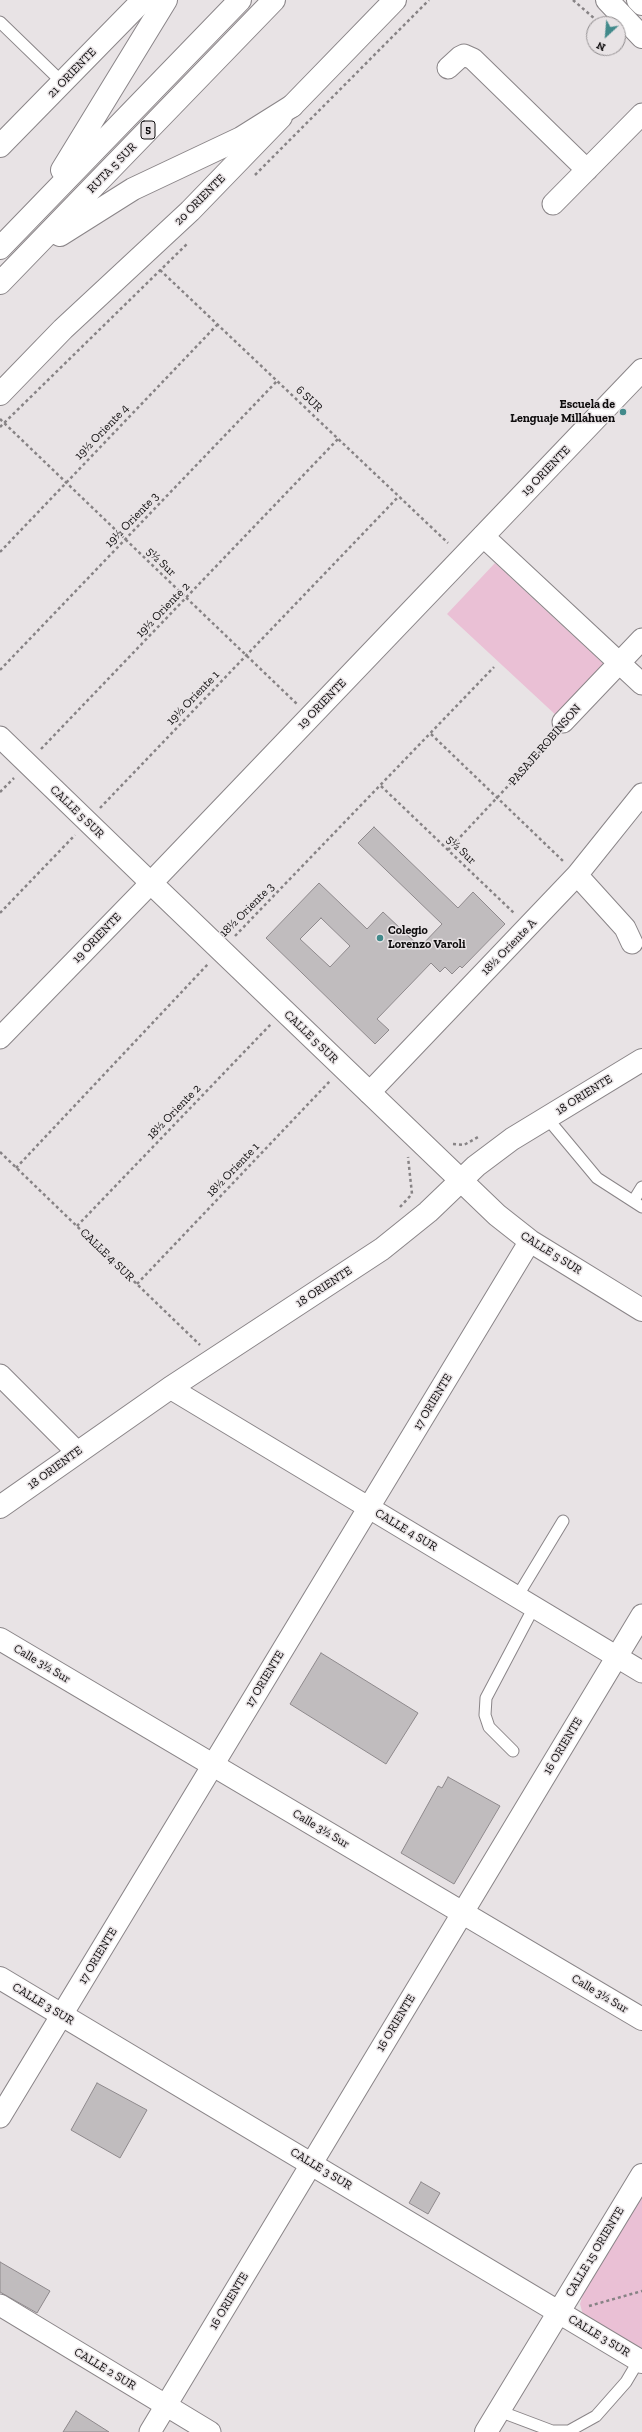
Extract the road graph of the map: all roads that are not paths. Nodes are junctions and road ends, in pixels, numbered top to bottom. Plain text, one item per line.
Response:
1 (143, 0) edge
2 (166, 0) edge
3 (240, 0) edge
4 (274, 0) edge
5 (395, 0) edge
6 (607, 0) edge
7 (0, 22) edge
8 (642, 37) edge
9 (448, 68) dead end
10 (62, 83) junction
11 (292, 106) junction
12 (642, 114) edge
13 (0, 146) edge
14 (587, 170) junction
15 (553, 204) dead end
16 (28, 219) junction
17 (0, 248) edge
18 (22, 260) junction
19 (0, 283) edge
20 (642, 370) edge
21 (0, 394) edge
22 (483, 536) junction
23 (642, 639) edge
24 (620, 664) junction
25 (642, 684) edge
26 (563, 722) road end
27 (0, 737) edge
28 (642, 794) edge
29 (577, 875) junction
30 (151, 883) junction
31 (632, 943) dead end
32 (0, 1038) edge
33 (642, 1060) edge
34 (369, 1094) junction
35 (547, 1118) junction
36 (460, 1180) junction
37 (642, 1187) edge
38 (638, 1204) edge
39 (530, 1241) junction
40 (642, 1310) edge
41 (0, 1375) edge
42 (170, 1388) junction
43 (77, 1452) junction
44 (369, 1507) junction
45 (0, 1508) edge
46 (563, 1521) dead end
47 (526, 1602) junction
48 (642, 1614) edge
49 (0, 1639) edge
50 (617, 1656) junction
51 (642, 1672) edge
52 (513, 1751) dead end
53 (213, 1765) junction
54 (463, 1913) junction
55 (0, 1978) edge
56 (62, 2015) junction
57 (642, 2019) edge
58 (0, 2117) edge
59 (312, 2164) junction
60 (642, 2175) edge
61 (0, 2305) edge
62 (559, 2311) junction
63 (641, 2361) edge
64 (166, 2406) junction
65 (499, 2411) junction
66 (150, 2432) edge
67 (210, 2432) edge
68 (486, 2432) edge

1 - 10 main road, 21 ORIENTE
2 - 16 main road
3 - 16 main road, RUTA 5 SUR / 5
4 - 18 main road, RUTA 5 SUR / 5
5 - 11 main road, 20 ORIENTE
6 - 8 main road
7 - 10 lane
9 - 14 street
10 - 13 main road, 21 ORIENTE
11 - 18 main road
11 - 21 main road, 20 ORIENTE
12 - 14 street
14 - 15 street
16 - 17 main road, RUTA 5 SUR / 5
18 - 19 main road, RUTA 5 SUR / 5
20 - 22 main road, 19 ORIENTE
22 - 24 street
22 - 30 main road, 19 ORIENTE
23 - 24 street, PASAJE ROBINSON
24 - 25 street
24 - 26 street, PASAJE ROBINSON
27 - 30 street, CALLE 5 SUR
28 - 29 street, 18½ Oriente A
29 - 31 street
29 - 34 street, 18½ Oriente A
30 - 32 street, 19 ORIENTE
30 - 34 main road, CALLE 5 SUR
33 - 35 main road, 18 ORIENTE
34 - 36 main road, CALLE 5 SUR
35 - 36 main road, 18 ORIENTE
35 - 38 lane
36 - 39 main road, CALLE 5 SUR
36 - 42 main road, 18 ORIENTE
37 - 38 lane
39 - 40 main road, CALLE 5 SUR
39 - 44 street, 17 ORIENTE
41 - 43 street
42 - 43 main road, 18 ORIENTE
42 - 44 street, CALLE 4 SUR
43 - 45 main road, 18 ORIENTE
44 - 47 street, CALLE 4 SUR
44 - 53 street, 17 ORIENTE
46 - 47 lane
47 - 50 street, CALLE 4 SUR
47 - 52 lane
48 - 50 street, 16 ORIENTE
49 - 53 main road, Calle 3½ Sur
50 - 51 street, CALLE 4 SUR
50 - 54 street, 16 ORIENTE
53 - 54 main road, Calle 3½ Sur
53 - 56 street, 17 ORIENTE
54 - 57 main road, Calle 3½ Sur
54 - 59 street, 16 ORIENTE
55 - 56 main road, CALLE 3 SUR
56 - 58 street, 17 ORIENTE
56 - 59 main road, CALLE 3 SUR
59 - 62 main road, CALLE 3 SUR
59 - 64 street, 16 ORIENTE
60 - 62 main road, CALLE 15 ORIENTE
61 - 64 street, CALLE 2 SUR
62 - 63 main road, CALLE 3 SUR
62 - 65 main road, CALLE 15 ORIENTE
63 - 65 lane
64 - 66 street, 16 ORIENTE
64 - 67 street, CALLE 2 SUR
65 - 68 main road, CALLE 15 ORIENTE

